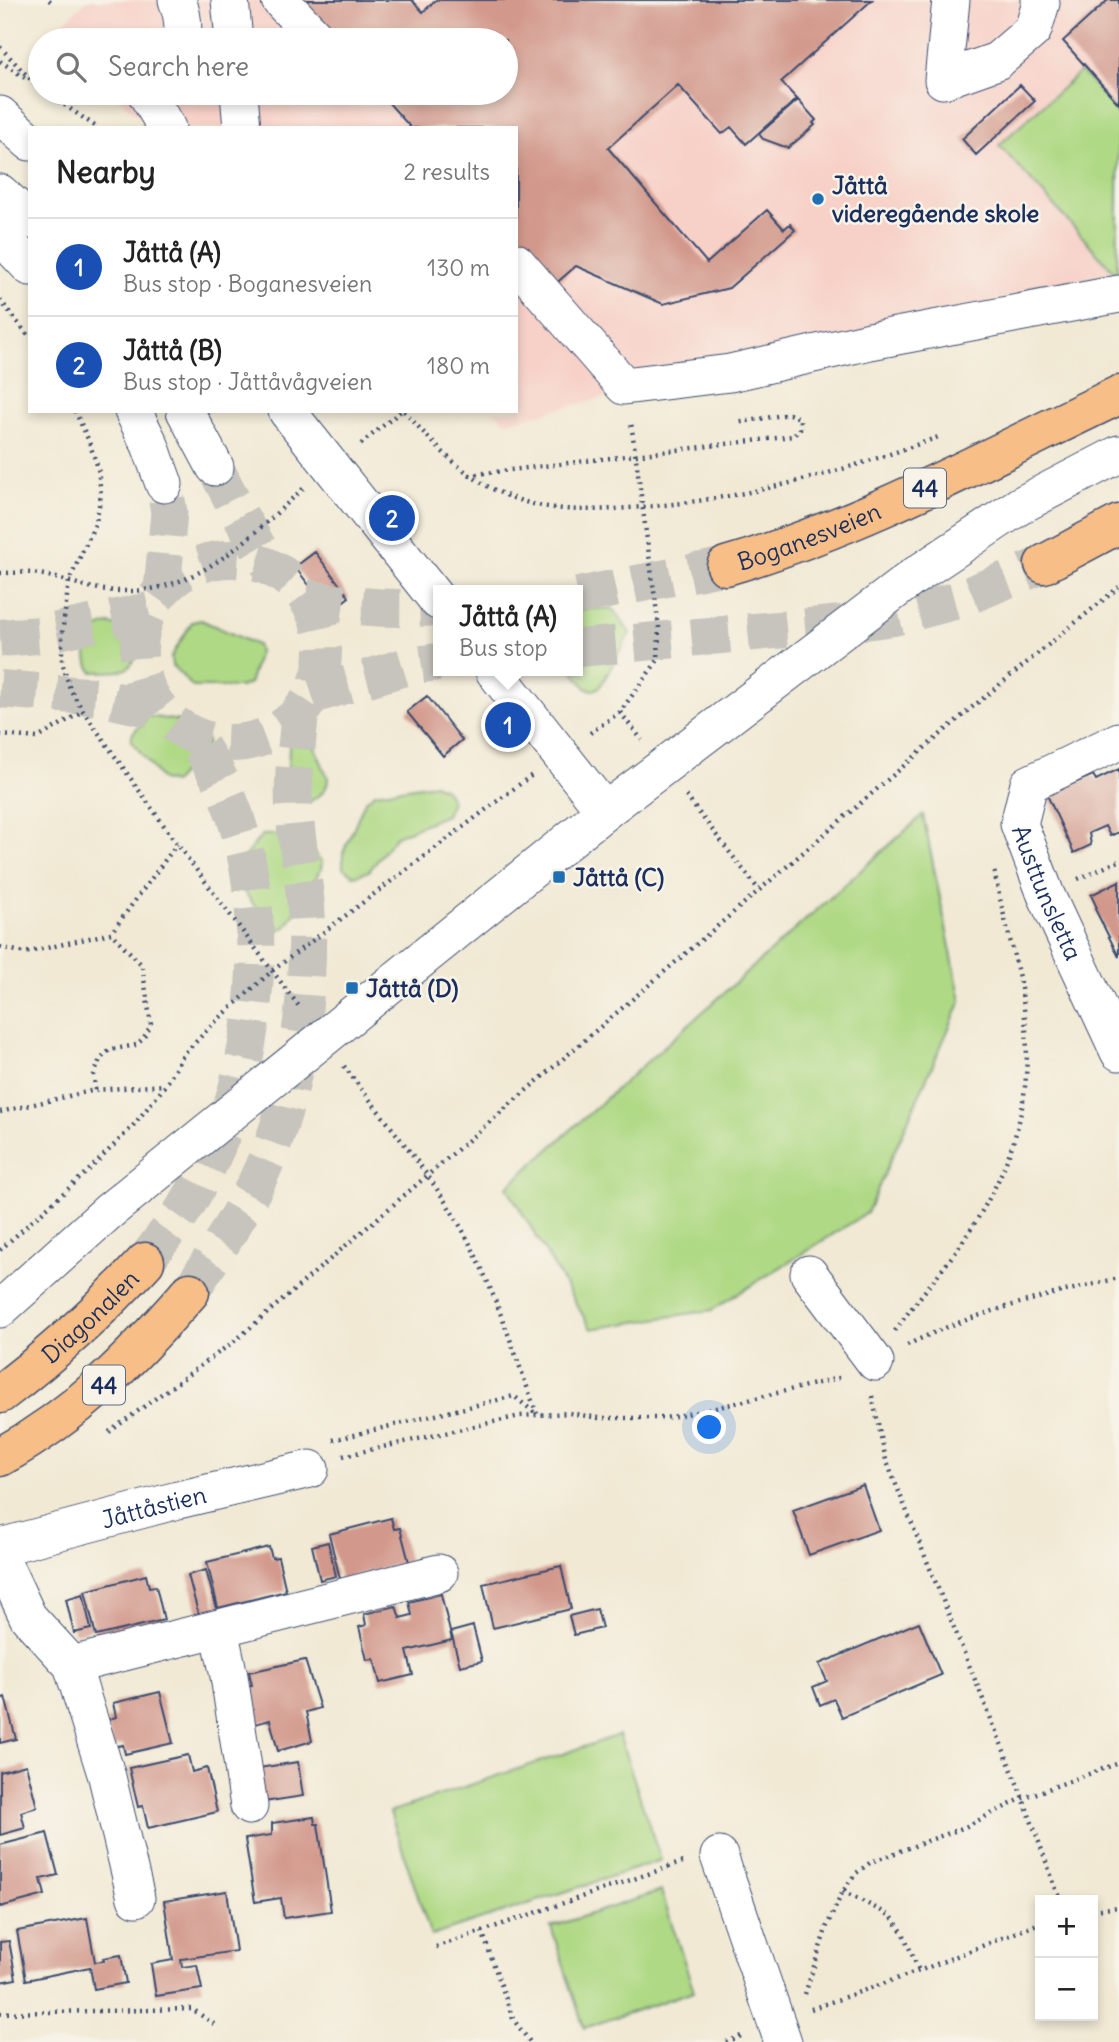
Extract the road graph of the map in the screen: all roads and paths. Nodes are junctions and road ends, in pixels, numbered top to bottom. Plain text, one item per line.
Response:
1 (49, 0) edge
2 (177, 0) edge
3 (230, 0) edge
4 (280, 0) edge
5 (951, 0) edge
6 (1040, 0) edge
7 (54, 4) dead end
8 (183, 28) edge
9 (233, 28) edge
10 (307, 28) edge
11 (0, 47) edge
12 (0, 61) edge
13 (28, 76) edge
14 (28, 80) edge
15 (65, 105) edge
16 (240, 105) edge
17 (0, 115) edge
18 (96, 126) edge
19 (242, 126) edge
20 (28, 140) edge
21 (0, 193) edge
22 (28, 218) edge
23 (0, 234) edge
24 (28, 265) edge
25 (518, 265) edge
26 (1119, 294) edge
27 (0, 300) edge
28 (28, 335) edge
29 (1119, 395) edge
30 (628, 403) junction
31 (76, 413) edge
32 (134, 413) edge
33 (186, 413) edge
34 (289, 413) edge
35 (399, 413) edge
36 (404, 413) edge
37 (736, 423) dead end
38 (946, 434) dead end
39 (359, 445) dead end
40 (635, 454) junction
41 (1119, 454) edge
42 (215, 467) tunnel mouth
43 (469, 475) junction
44 (164, 484) tunnel mouth
45 (305, 487) dead end
46 (642, 507) junction
47 (1119, 524) edge
48 (1044, 564) tunnel mouth
49 (726, 566) tunnel mouth
50 (0, 573) edge
51 (69, 581) junction
52 (1119, 587) edge
53 (433, 595) edge
54 (498, 676) edge
55 (83, 711) junction
56 (620, 712) junction
57 (0, 735) edge
58 (586, 736) dead end
59 (642, 740) dead end
60 (1119, 741) edge
61 (527, 779) dead end
62 (687, 797) dead end
63 (605, 811) junction
64 (177, 844) junction
65 (993, 864) dead end
66 (759, 890) junction
67 (111, 933) junction
68 (0, 947) edge
69 (272, 971) junction
70 (297, 1004) dead end
71 (1119, 1052) edge
72 (342, 1063) dead end
73 (166, 1085) junction
74 (94, 1090) junction
75 (0, 1112) edge
76 (426, 1175) junction
77 (0, 1250) edge
78 (145, 1262) tunnel mouth
79 (809, 1274) dead end
80 (1119, 1279) edge
81 (190, 1292) tunnel mouth
82 (0, 1309) edge
83 (875, 1362) junction
84 (0, 1394) edge
85 (537, 1414) junction
86 (103, 1435) dead end
87 (0, 1457) edge
88 (310, 1469) joint
89 (0, 1547) edge
90 (0, 1557) edge
91 (439, 1573) dead end
92 (219, 1629) junction
93 (72, 1665) junction
94 (1119, 1763) edge
95 (1023, 1798) junction
96 (249, 1806) dead end
97 (719, 1856) joint
98 (843, 1891) junction
99 (1057, 1895) edge
100 (136, 1898) dead end
101 (1119, 1907) edge
102 (1098, 1909) edge
103 (1035, 1925) edge
104 (482, 1931) junction
105 (436, 1947) dead end
106 (919, 1971) junction
107 (0, 2013) edge
108 (214, 2024) dead end
109 (786, 2026) edge
110 (530, 2042) edge
111 (726, 2042) edge

1 - 7 path
2 - 8 street
3 - 9 street
4 - 10 street
5 - 6 street
11 - 13 path
12 - 14 path
15 - 18 path
16 - 19 street
17 - 20 street
21 - 22 street
23 - 24 street
25 - 30 street
26 - 30 street
27 - 28 path
29 - 49 main road, Boganesveien / 44
30 - 40 path
31 - 51 path
32 - 44 street
33 - 42 street
34 - 53 street
35 - 39 path
36 - 43 path
37 - 40 path
38 - 46 path
40 - 43 path
40 - 46 path
41 - 63 street
43 - 46 path
45 - 51 path
46 - 56 path
47 - 48 main road
50 - 51 path
51 - 55 path
52 - 66 path
54 - 63 street
55 - 57 path
55 - 64 path
56 - 58 path
56 - 59 path
60 - 71 street, Austtunsletta
61 - 69 path
62 - 66 path
63 - 82 street
64 - 67 path
64 - 69 path
65 - 83 path
66 - 76 path
67 - 68 path
67 - 74 path
69 - 70 path
69 - 73 path
72 - 76 path
73 - 74 path
73 - 77 path
74 - 75 path
76 - 85 path
76 - 86 path
78 - 84 main road, Diagonalen / 44
79 - 83 street
80 - 83 path
81 - 87 main road, 44
83 - 85 path
83 - 95 path
85 - 88 path
88 - 89 street, Jåttåstien
90 - 93 street
91 - 92 street
92 - 93 street
92 - 96 street
93 - 100 street
94 - 95 path
95 - 98 path
95 - 99 path
97 - 104 path
97 - 109 street
98 - 106 path
98 - 109 path
101 - 102 path
103 - 106 path
104 - 105 path
104 - 110 path
106 - 109 path
107 - 108 path
109 - 111 path

